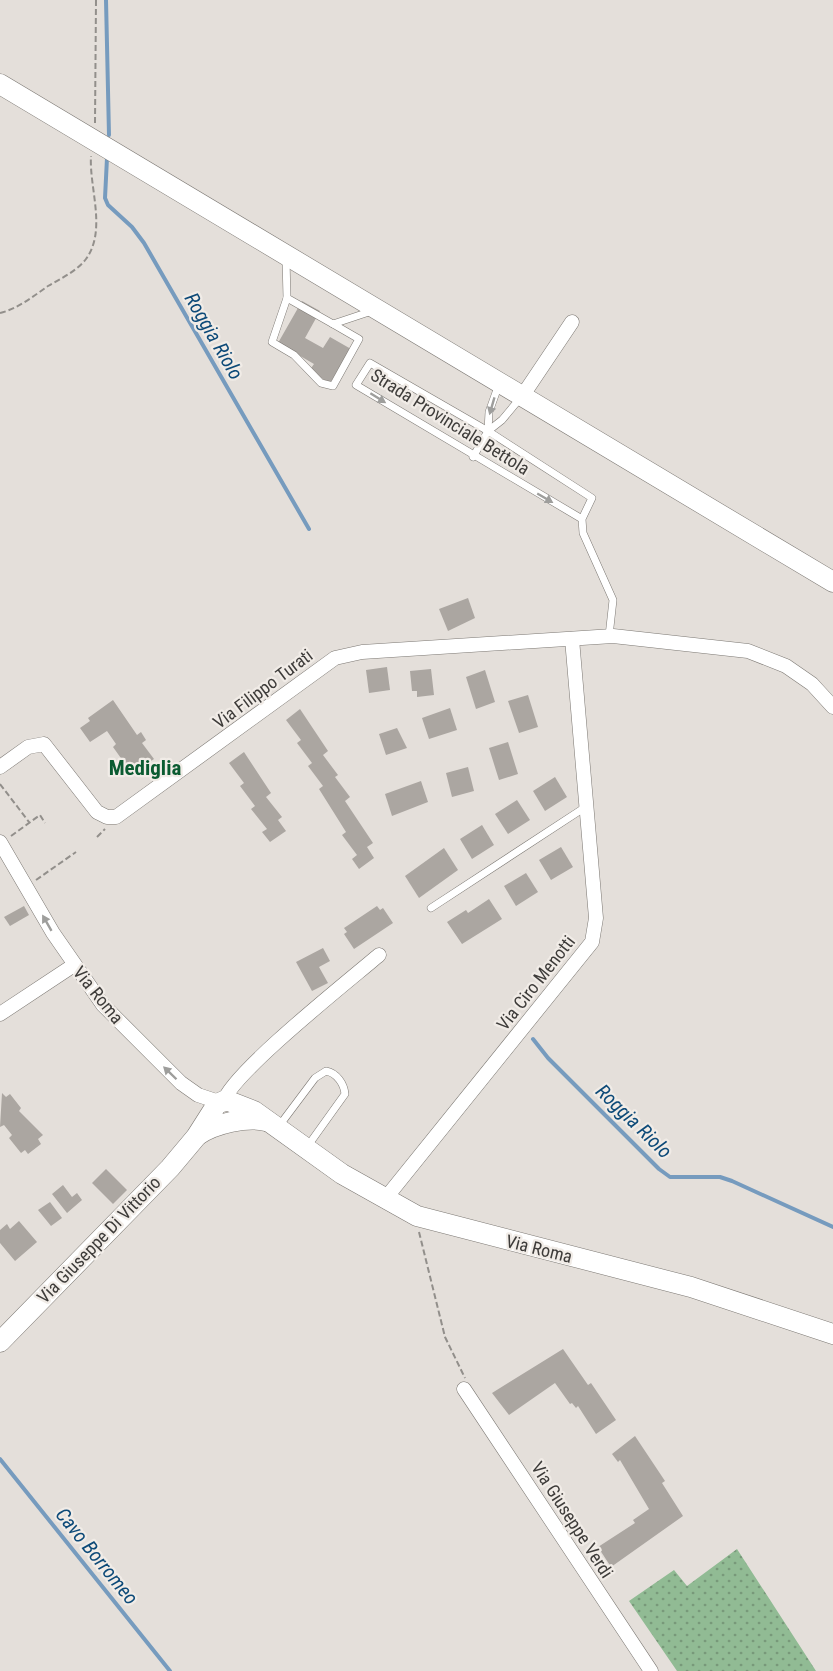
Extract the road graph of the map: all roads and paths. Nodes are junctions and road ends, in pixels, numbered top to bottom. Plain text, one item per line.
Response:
1 (96, 0) edge
2 (0, 84) edge
3 (94, 141) junction
4 (286, 255) junction
5 (287, 298) junction
6 (377, 309) junction
7 (0, 313) edge
8 (572, 322) dead end
9 (333, 324) junction
10 (499, 382) junction
11 (522, 395) junction
12 (488, 431) junction
13 (473, 457) junction
14 (582, 519) junction
15 (833, 582) edge
16 (609, 636) junction
17 (572, 639) junction
18 (833, 707) edge
19 (0, 767) edge
20 (0, 784) edge
21 (587, 806) junction
22 (29, 822) junction
23 (45, 823) dead end
24 (0, 843) edge
25 (76, 852) dead end
26 (5, 860) edge
27 (27, 886) junction
28 (431, 908) dead end
29 (379, 955) dead end
30 (74, 965) junction
31 (0, 1014) edge
32 (223, 1103) junction
33 (229, 1124) junction
34 (272, 1124) junction
35 (196, 1137) junction
36 (307, 1147) junction
37 (385, 1199) junction
38 (417, 1216) junction
39 (833, 1334) edge
40 (0, 1342) edge
41 (464, 1389) joint
42 (651, 1671) edge

1 - 3 path
2 - 3 street
3 - 4 street
3 - 7 path
4 - 5 lane
4 - 6 street
5 - 9 lane
5 - 9 lane
6 - 9 lane
6 - 10 street
8 - 11 street
10 - 11 street
10 -> 12 lane
11 - 12 lane
11 - 15 street
12 - 13 lane
12 -> 13 lane, Strada Provinciale Bettola
12 - 14 lane, Strada Provinciale Bettola
13 -> 14 lane, Strada Provinciale Bettola
14 - 16 lane
16 - 17 street, Via Filippo Turati
16 - 18 street, Via Filippo Turati
17 - 19 street, Via Filippo Turati
17 - 21 street, Via Ciro Menotti
20 - 22 path
21 - 28 lane
21 - 37 street, Via Ciro Menotti
22 - 23 path
22 - 24 path
24 - 26 street, Via Roma
25 - 27 path
26 - 27 street, Via Roma
30 -> 27 street, Via Roma
29 - 32 street, Via Giuseppe Di Vittorio
30 - 31 street
32 -> 30 street, Via Roma
32 - 33 street
32 - 34 street, Via Roma
32 - 35 street, Via Giuseppe Di Vittorio
33 - 34 street
33 - 35 street, Via Giuseppe Di Vittorio
34 - 36 street, Via Roma
34 - 36 lane
35 - 40 street, Via Giuseppe Di Vittorio
36 - 37 street, Via Roma
37 - 38 street, Via Roma
38 - 39 street, Via Roma
38 - 41 path
41 - 42 street, Via Giuseppe Verdi

